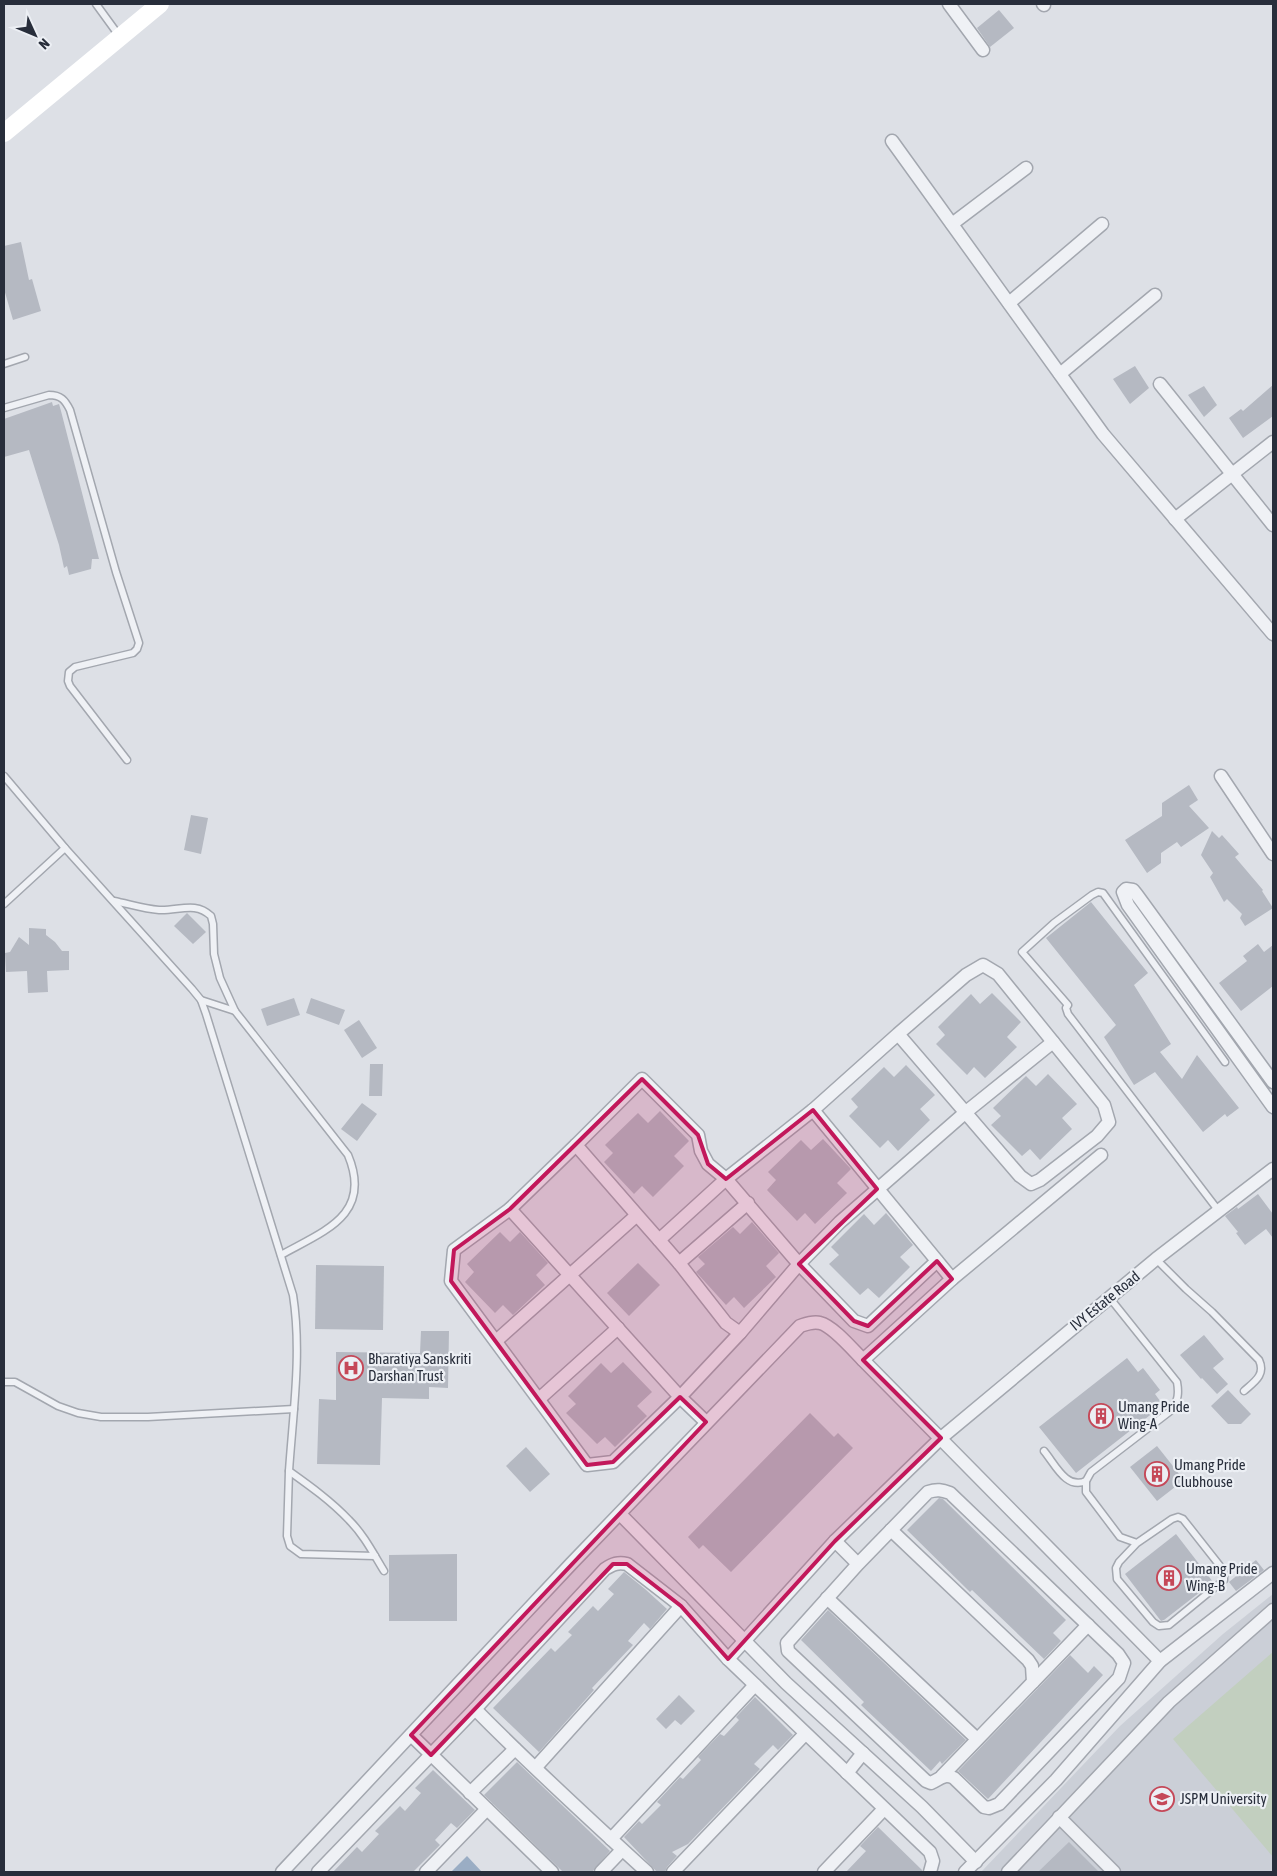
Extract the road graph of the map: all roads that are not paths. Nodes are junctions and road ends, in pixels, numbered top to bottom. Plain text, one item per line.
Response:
1 (96, 4) edge
2 (160, 4) edge
3 (949, 4) edge
4 (120, 38) junction
5 (983, 50) dead end
6 (4, 133) edge
7 (892, 141) dead end
8 (1026, 168) dead end
9 (952, 224) junction
10 (1102, 224) dead end
11 (1155, 294) dead end
12 (1009, 303) junction
13 (25, 357) dead end
14 (4, 364) edge
15 (1060, 374) junction
16 (1160, 384) dead end
17 (4, 408) edge
18 (1273, 442) edge
19 (1232, 474) junction
20 (1175, 519) junction
21 (1273, 525) edge
22 (1273, 634) edge
23 (127, 760) dead end
24 (4, 776) edge
25 (1221, 776) dead end
26 (65, 848) junction
27 (1273, 854) edge
28 (112, 900) junction
29 (4, 904) edge
30 (201, 1000) junction
31 (1221, 1009) junction
32 (235, 1011) junction
33 (1204, 1022) junction
34 (898, 1034) junction
35 (1053, 1042) junction
36 (1225, 1062) dead end
37 (1273, 1082) edge
38 (1273, 1107) edge
39 (812, 1110) junction
40 (966, 1112) junction
41 (576, 1145) junction
42 (1101, 1155) dead end
43 (1273, 1169) edge
44 (726, 1179) junction
45 (877, 1188) junction
46 (748, 1203) junction
47 (510, 1209) junction
48 (1218, 1210) junction
49 (637, 1215) junction
50 (659, 1240) junction
51 (281, 1255) junction
52 (1156, 1259) junction
53 (937, 1261) junction
54 (679, 1263) junction
55 (799, 1264) junction
56 (570, 1275) junction
57 (952, 1279) junction
58 (1109, 1297) junction
59 (618, 1328) junction
60 (740, 1334) junction
61 (496, 1342) junction
62 (863, 1360) junction
63 (4, 1382) edge
64 (1244, 1391) dead end
65 (680, 1397) junction
66 (538, 1399) junction
67 (294, 1409) junction
68 (706, 1422) junction
69 (941, 1438) junction
70 (1044, 1450) dead end
71 (289, 1471) junction
72 (1086, 1481) junction
73 (620, 1514) junction
74 (891, 1530) junction
75 (834, 1541) junction
76 (1137, 1543) junction
77 (375, 1556) junction
78 (858, 1564) junction
79 (384, 1570) dead end
80 (1273, 1573) edge
81 (827, 1598) junction
82 (681, 1606) junction
83 (1273, 1610) edge
84 (1088, 1625) junction
85 (744, 1640) junction
86 (728, 1659) junction
87 (1160, 1661) junction
88 (1033, 1682) junction
89 (755, 1685) junction
90 (475, 1709) junction
91 (805, 1734) junction
92 (411, 1735) junction
93 (977, 1740) junction
94 (515, 1749) junction
95 (863, 1753) junction
96 (431, 1755) junction
97 (536, 1767) junction
98 (847, 1773) junction
99 (942, 1776) junction
100 (470, 1793) junction
101 (487, 1809) junction
102 (884, 1809) junction
103 (1059, 1817) junction
104 (611, 1839) junction
105 (622, 1850) junction
106 (976, 1862) junction
107 (282, 1872) edge
108 (318, 1872) edge
109 (426, 1872) edge
110 (552, 1872) edge
111 (600, 1872) edge
112 (647, 1872) edge
113 (673, 1872) edge
114 (824, 1872) edge
115 (930, 1872) edge
116 (965, 1872) edge
117 (1008, 1872) edge
118 (1114, 1872) edge

1 - 4 lane
2 - 4 main road
3 - 5 street
4 - 6 main road
7 - 9 street
8 - 9 street
9 - 12 street
10 - 12 street
11 - 15 street
12 - 15 street
13 - 14 lane
15 - 20 street
16 - 19 street
17 - 23 lane
18 - 19 street
19 - 20 street
19 - 21 street
20 - 22 street
24 - 26 lane
25 - 27 street
26 - 28 lane
26 - 29 lane
28 - 30 lane
28 - 32 lane
30 - 32 lane
30 - 51 lane
31 - 33 lane
31 - 33 street
31 - 37 street
32 - 51 lane
33 - 36 lane
33 - 38 street
33 - 48 lane
34 - 35 street
34 - 39 street
34 - 40 street
35 - 40 street
35 - 40 street
39 - 44 street
39 - 45 street
40 - 45 street
41 - 44 street
41 - 47 street
41 - 49 street
42 - 57 street
43 - 48 street, IVY Estate Road
44 - 46 street
44 - 50 street
45 - 53 street
45 - 55 street
46 - 54 street
46 - 55 street
47 - 56 street
47 - 61 street
48 - 52 street, IVY Estate Road
49 - 50 street
49 - 56 street
50 - 54 street
51 - 67 lane
52 - 58 street, IVY Estate Road
52 - 64 lane
53 - 55 street
53 - 57 street
54 - 60 street
55 - 60 street
56 - 59 street
56 - 61 street
57 - 62 street
58 - 69 street, IVY Estate Road
58 - 72 lane
59 - 65 street
59 - 66 street
60 - 65 street
61 - 66 street
62 - 68 street
62 - 69 street
63 - 67 lane
65 - 66 street
65 - 68 street
67 - 71 lane
68 - 73 street
69 - 75 street, IVY Estate Road
69 - 87 street
70 - 72 lane
71 - 77 lane
71 - 77 lane
72 - 76 lane
73 - 85 street
73 - 92 street
74 - 78 street
74 - 84 street
74 - 88 street
75 - 78 street
75 - 85 street, IVY Estate Road
76 - 76 lane
77 - 79 lane
78 - 81 street
80 - 87 street
81 - 93 street
81 - 99 street
82 - 86 street
82 - 90 street
82 - 97 street
83 - 103 street
84 - 88 street
84 - 99 street
85 - 86 street, IVY Estate Road
85 - 95 street
86 - 89 street
87 - 106 street
88 - 93 street
89 - 91 street
89 - 104 street
90 - 94 street
90 - 96 street
91 - 98 street
91 - 113 street
92 - 96 street
92 - 107 street
93 - 99 street
94 - 97 street
94 - 100 street
95 - 98 street
95 - 106 street
96 - 100 street
96 - 108 street
97 - 104 street
98 - 102 street
100 - 101 street
101 - 109 street
101 - 110 street
102 - 114 street
102 - 115 street
103 - 117 street
103 - 118 street
104 - 105 street
105 - 111 street
105 - 112 street
106 - 116 street

